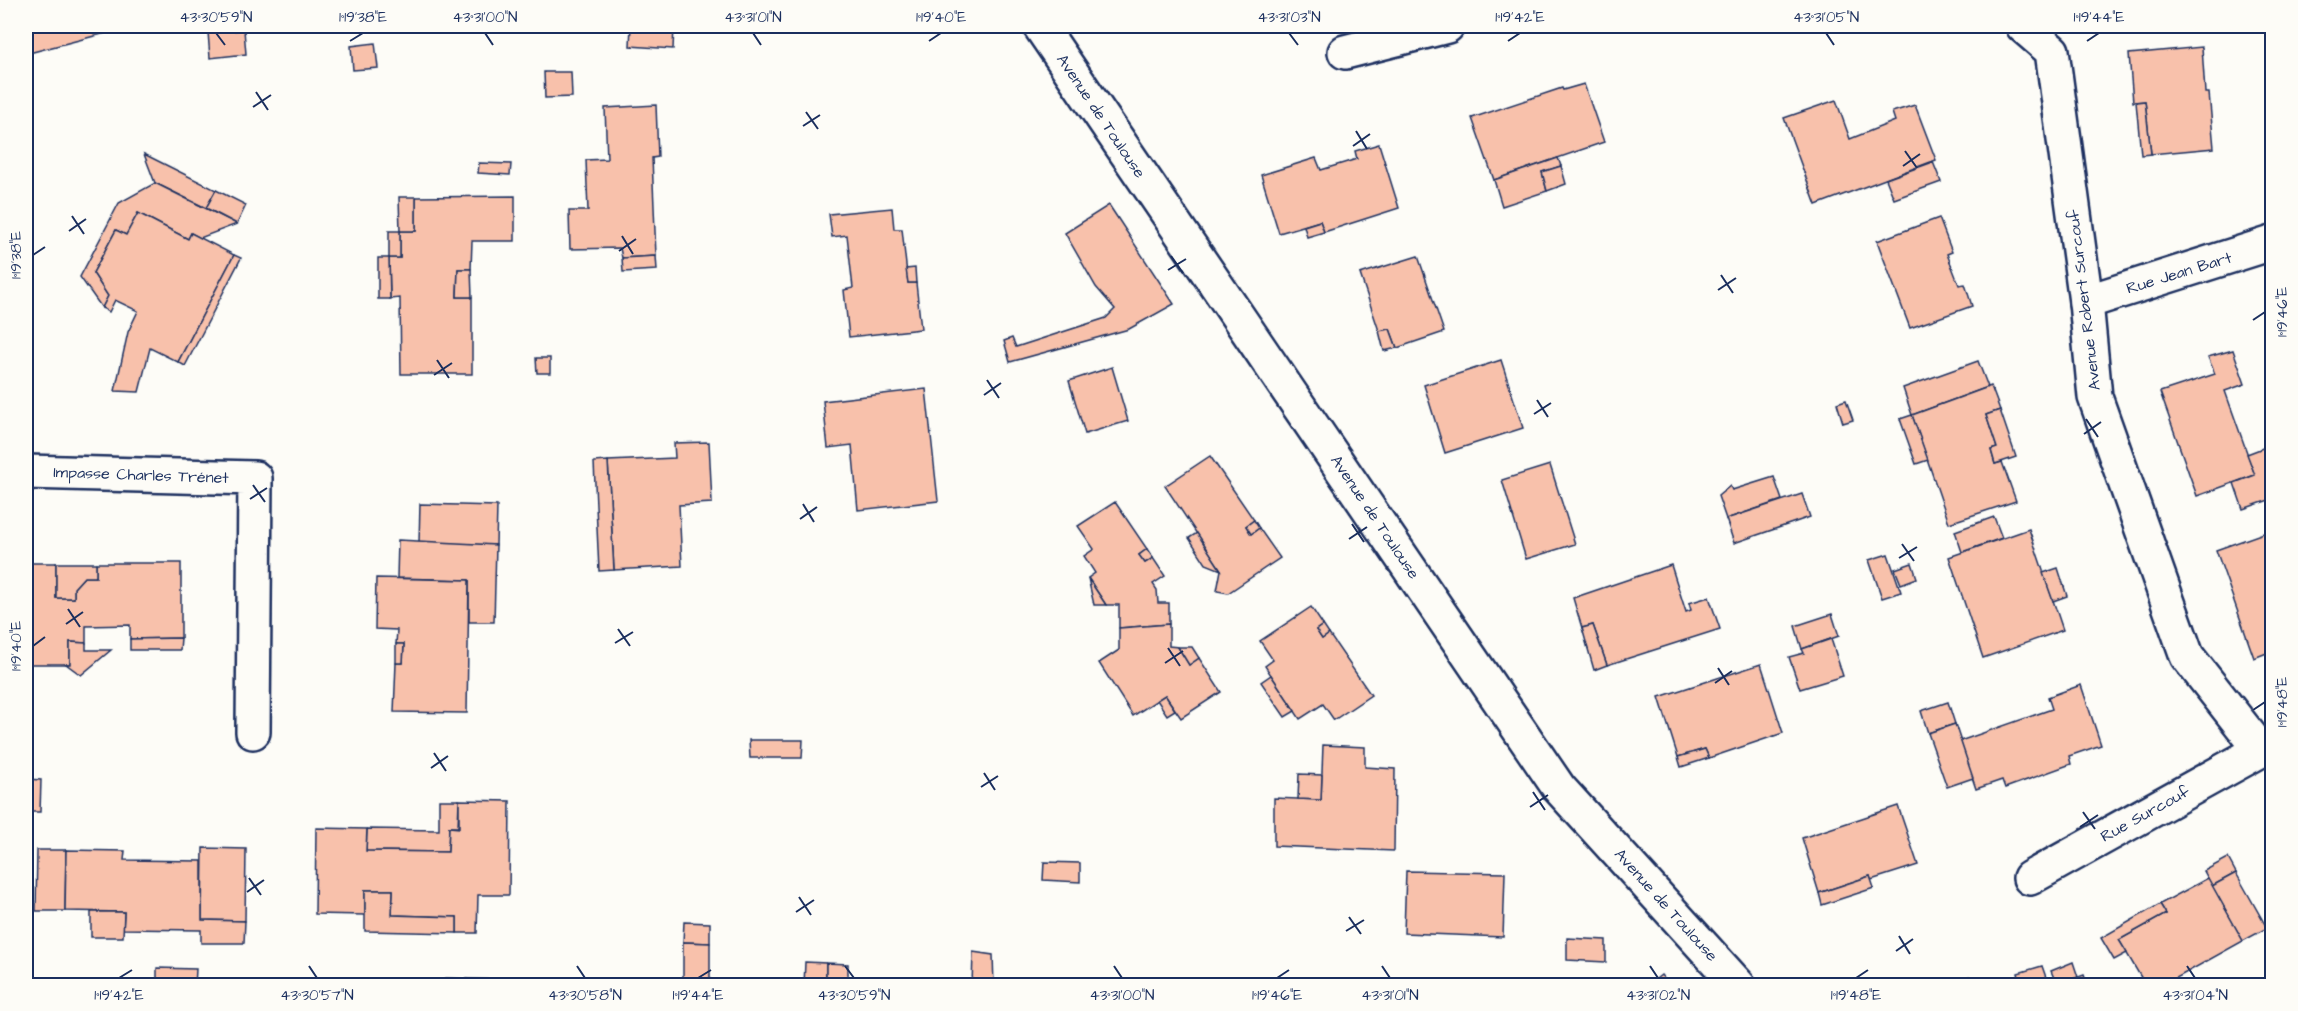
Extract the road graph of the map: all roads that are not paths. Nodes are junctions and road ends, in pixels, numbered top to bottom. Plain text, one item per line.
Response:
1 (1040, 26) edge
2 (1447, 26) edge
3 (2023, 26) edge
4 (1345, 52) dead end
5 (2272, 243) edge
6 (2086, 302) junction
7 (26, 472) edge
8 (253, 732) dead end
9 (2267, 748) edge
10 (2030, 878) dead end
11 (1739, 986) edge

1 - 11 street, Avenue de Toulouse
2 - 4 street
3 - 6 street, Avenue Robert Surcouf
5 - 6 street, Rue Jean Bart
6 - 9 street, Avenue Robert Surcouf
7 - 8 street, Impasse Charles Trénet
9 - 10 street, Rue Surcouf

